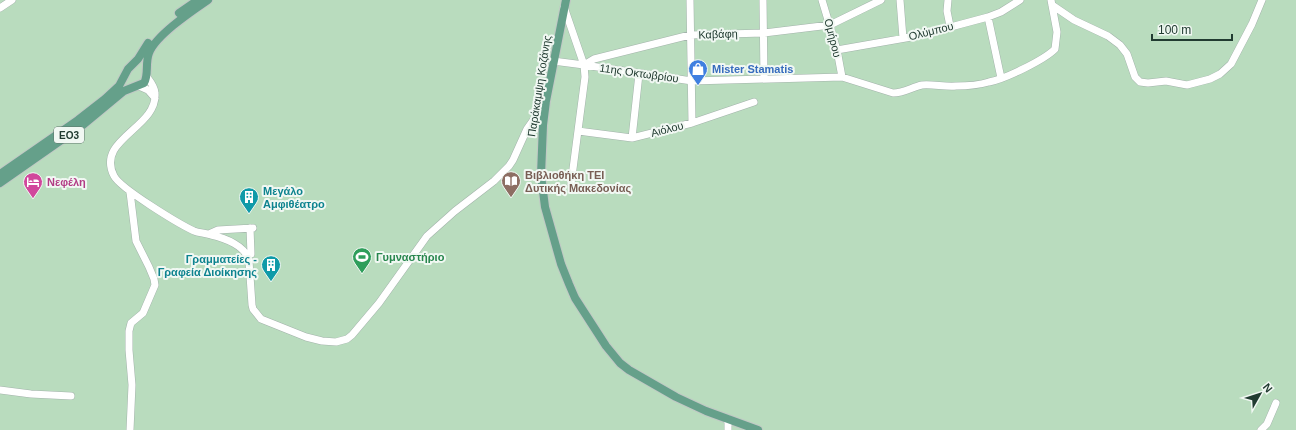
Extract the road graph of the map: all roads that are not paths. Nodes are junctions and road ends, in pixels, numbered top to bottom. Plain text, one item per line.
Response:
1 (12, 0) edge
2 (198, 0) edge
3 (208, 0) edge
4 (690, 0) edge
5 (763, 0) edge
6 (822, 0) edge
7 (881, 0) edge
8 (900, 0) edge
9 (948, 0) edge
10 (1020, 0) edge
11 (1262, 0) edge
12 (1052, 2) edge
13 (567, 3) edge
14 (0, 8) edge
15 (988, 17) junction
16 (830, 25) junction
17 (950, 26) junction
18 (764, 32) junction
19 (690, 35) junction
20 (903, 38) junction
21 (837, 50) junction
22 (553, 61) junction
23 (132, 65) junction
24 (584, 65) junction
25 (126, 74) junction
26 (147, 74) junction
27 (639, 74) junction
28 (842, 77) junction
29 (1001, 78) junction
30 (764, 79) junction
31 (692, 81) junction
32 (137, 86) junction
33 (155, 98) junction
34 (546, 101) junction
35 (754, 102) dead end
36 (692, 123) junction
37 (578, 131) junction
38 (632, 138) junction
39 (0, 174) edge
40 (0, 184) edge
41 (571, 184) dead end
42 (130, 192) junction
43 (209, 234) junction
44 (248, 254) junction
45 (0, 390) edge
46 (71, 396) dead end
47 (1276, 403) dead end
48 (728, 419) junction
49 (130, 430) edge
50 (728, 430) edge
51 (758, 430) edge
52 (1261, 430) edge

1 - 14 street
2 - 23 main road, ΕΟ3
3 - 26 main road
4 - 19 street
5 - 18 street
6 - 16 street, Ομήρου
7 - 16 street, Καβάφη
8 - 20 street
9 - 17 street
10 - 15 street, Ολύμπου
11 - 12 street
12 - 29 street, 11ης Οκτωβρίου
13 - 22 main road, Παράκαμψη Κοζάνης
13 - 24 street
15 - 17 street, Ολύμπου
15 - 29 street
16 - 18 street, Καβάφη
16 - 21 street, Ομήρου
17 - 20 street, Ολύμπου
18 - 19 street, Καβάφη
18 - 30 street
19 - 24 street, Καβάφη
19 - 31 street
20 - 21 street, Ολύμπου
21 - 28 street, Ομήρου
22 - 24 street
22 - 34 main road, Παράκαμψη Κοζάνης
23 - 25 main road, ΕΟ3
23 - 26 main road
24 - 27 street, 11ης Οκτωβρίου
24 - 37 street
25 - 32 main road
25 - 39 main road, ΕΟ3
26 - 32 main road, ΕΟ3
26 - 33 street
27 - 31 street, 11ης Οκτωβρίου
27 - 38 street
28 - 29 street, 11ης Οκτωβρίου
28 - 30 street, 11ης Οκτωβρίου
30 - 31 street, 11ης Οκτωβρίου
31 - 36 street
32 - 33 street
32 - 40 main road, ΕΟ3
33 - 42 street
34 - 44 street
34 - 48 main road, Παράκαμψη Κοζάνης
35 - 36 street, Αιόλου
36 - 38 street, Αιόλου
37 - 38 street, Αιόλου
37 - 41 street
42 - 43 street
42 - 49 street
43 - 44 street
43 - 44 street
45 - 46 street
47 - 52 street
48 - 50 street
48 - 51 main road, Παράκαμψη Κοζάνης

